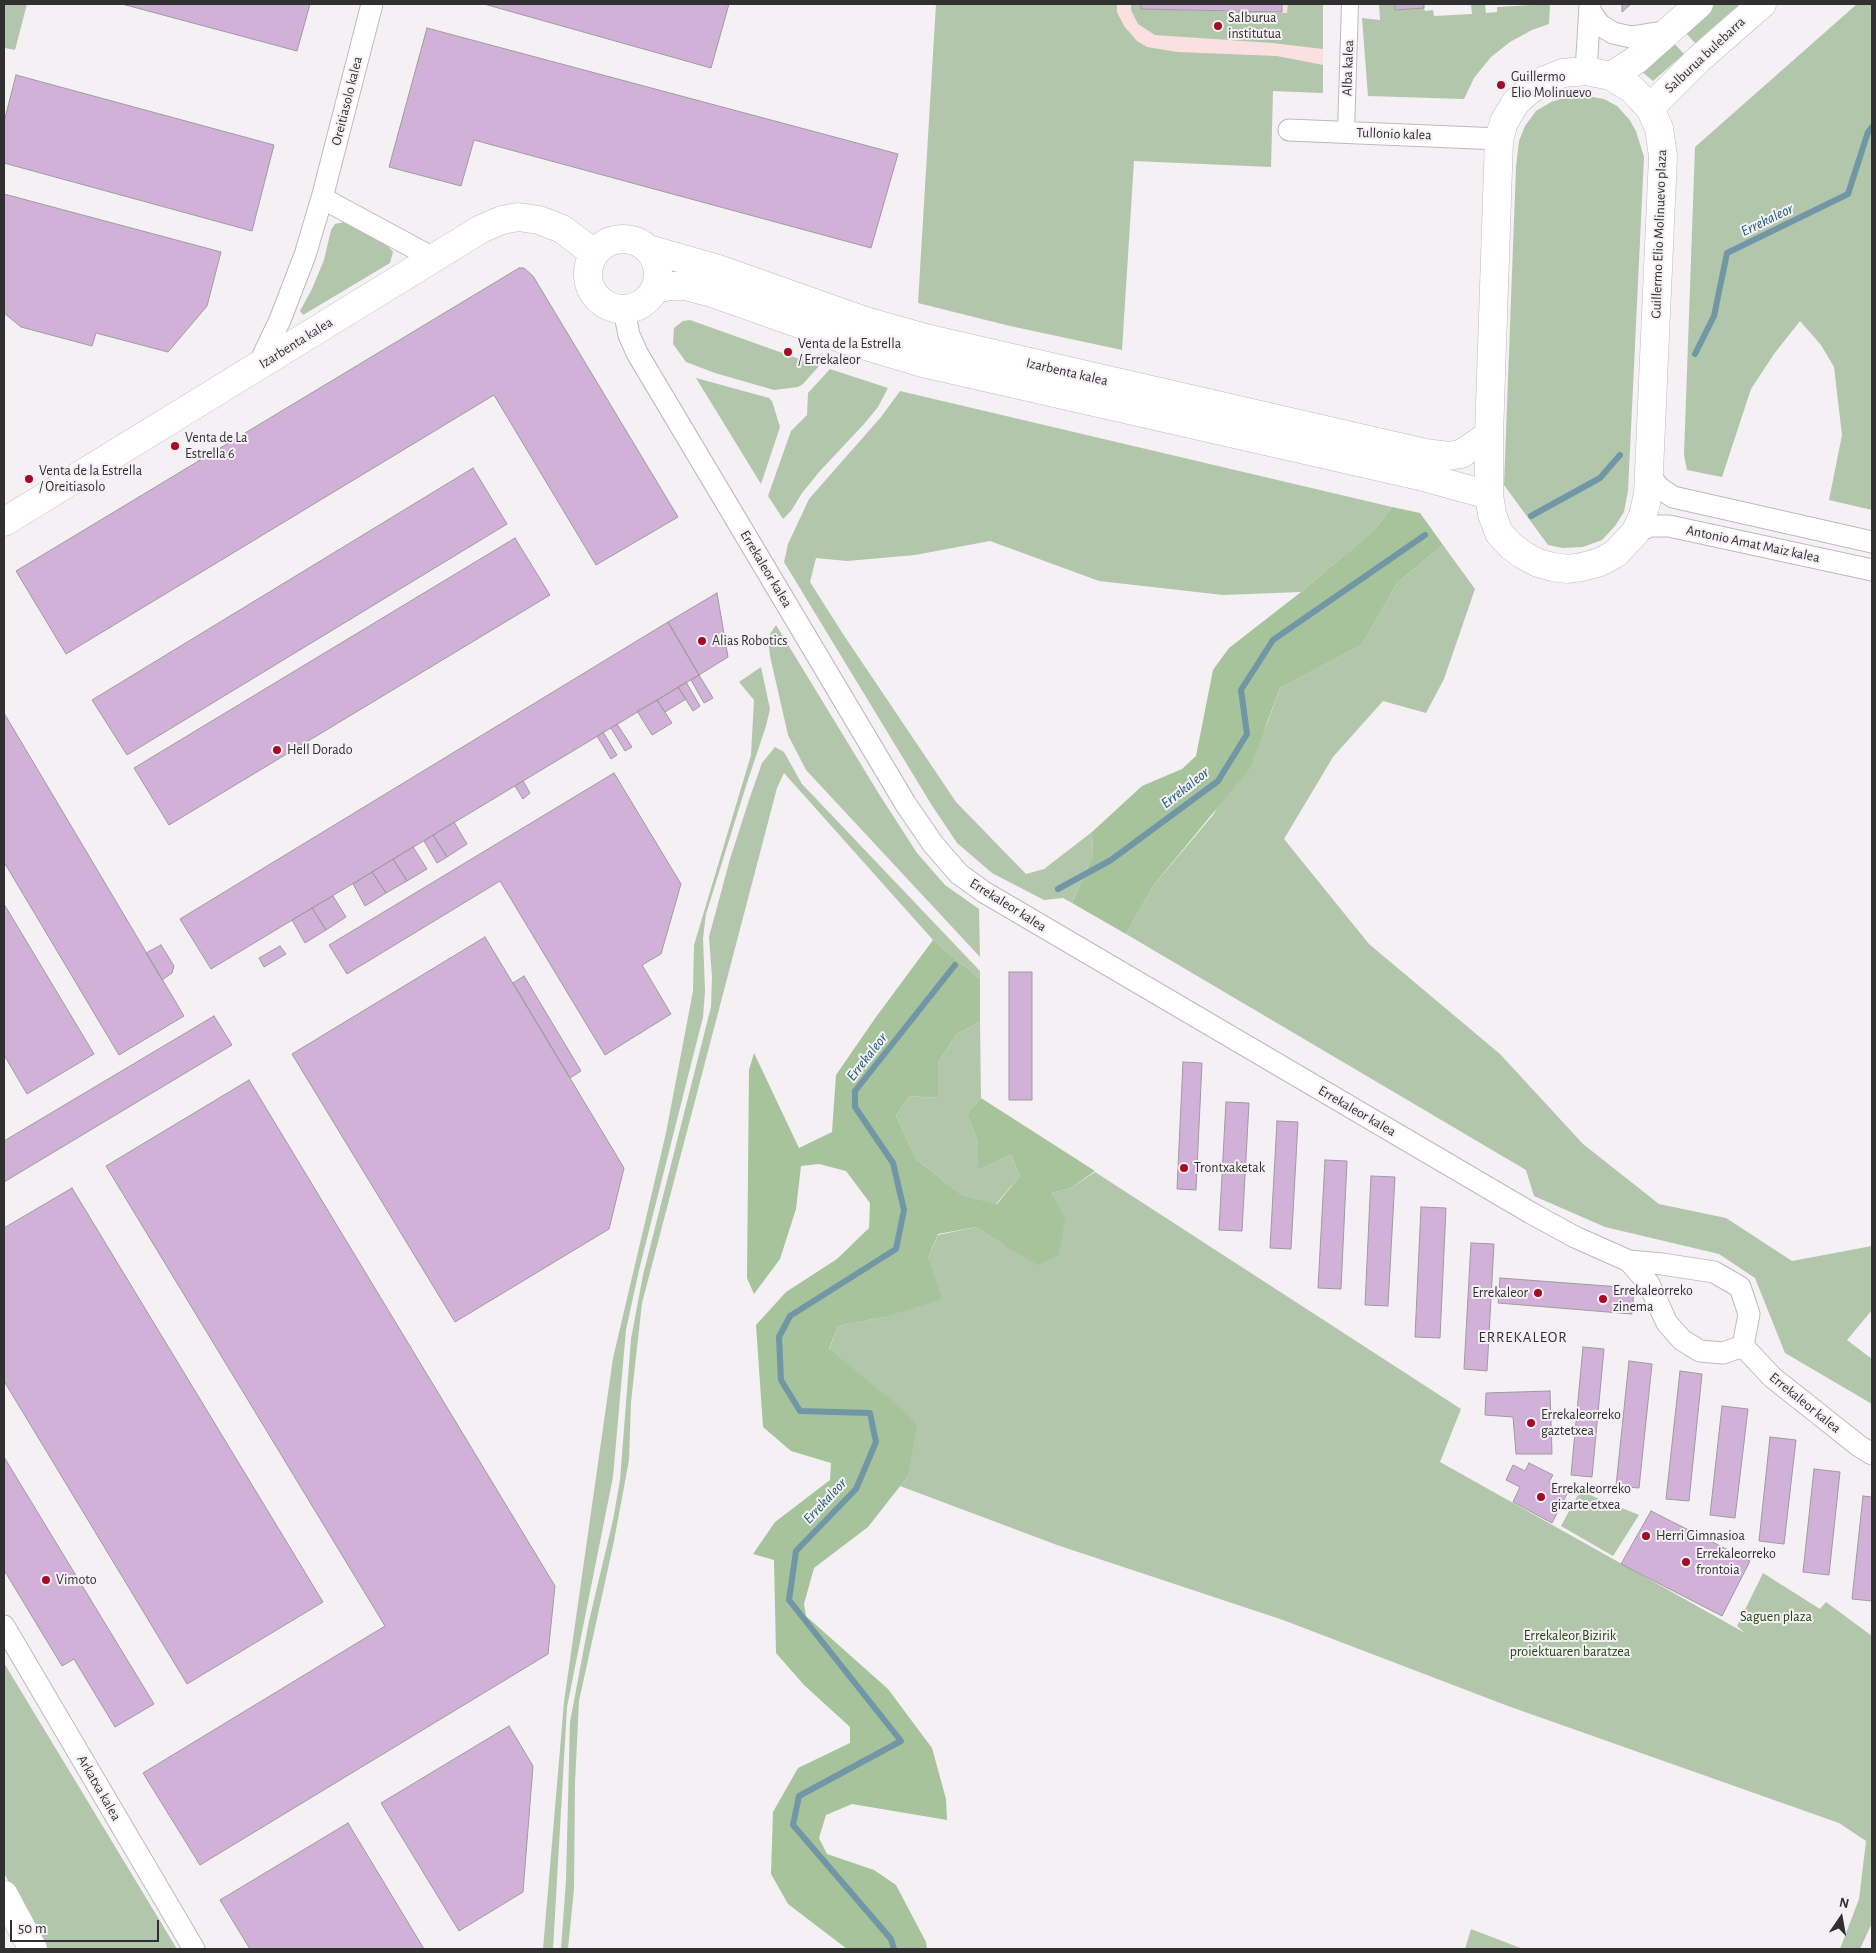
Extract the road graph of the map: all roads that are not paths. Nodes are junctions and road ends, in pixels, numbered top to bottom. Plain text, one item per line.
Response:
1 (372, 4) edge
2 (1350, 4) edge
3 (1699, 4) edge
4 (1762, 4) edge
5 (1590, 7) edge
6 (1669, 31) junction
7 (1598, 73) junction
8 (1650, 108) junction
9 (1289, 130) dead end
10 (1346, 132) junction
11 (1500, 139) junction
12 (322, 198) junction
13 (648, 249) junction
14 (594, 253) junction
15 (433, 258) junction
16 (655, 289) junction
17 (624, 310) junction
18 (258, 366) junction
19 (1489, 435) junction
20 (1650, 477) junction
21 (1489, 495) junction
22 (4, 522) edge
23 (1635, 533) junction
24 (1872, 542) edge
25 (1872, 570) edge
26 (1629, 1261) junction
27 (1742, 1346) junction
28 (1872, 1454) edge
29 (4, 1626) edge
30 (4, 1895) edge
31 (33, 1949) edge
32 (194, 1949) edge

1 - 12 street, Oreitiasolo kalea
2 - 10 street, Alba kalea
3 - 6 main road
4 - 8 main road, Salburua bulebarra
5 - 6 street
5 - 7 street
6 - 7 main road
7 - 8 main road, Guillermo Elio Molinuevo plaza
7 - 11 main road, Guillermo Elio Molinuevo plaza
8 - 20 main road, Guillermo Elio Molinuevo plaza
9 - 10 street, Tullonio kalea
10 - 11 street, Tullonio kalea
11 - 19 main road, Guillermo Elio Molinuevo plaza
12 - 15 street
12 - 18 street, Oreitiasolo kalea
13 - 14 main road
13 - 16 main road
13 - 19 main road, Izarbenta kalea
14 - 15 main road, Izarbenta kalea
14 - 17 main road
15 - 18 main road, Izarbenta kalea
16 - 17 main road
16 - 21 main road, Izarbenta kalea
17 - 26 street, Errekaleor kalea
18 - 22 main road, Izarbenta kalea
19 - 21 main road, Guillermo Elio Molinuevo plaza
20 - 23 main road, Guillermo Elio Molinuevo plaza
20 - 24 street, Antonio Amat Maiz kalea
21 - 23 main road, Guillermo Elio Molinuevo plaza
23 - 25 street, Antonio Amat Maiz kalea
26 - 27 street, Errekaleor kalea
26 - 27 street, Errekaleor kalea
27 - 28 street, Errekaleor kalea
29 - 32 street, Arkatxa kalea
30 - 31 main road

